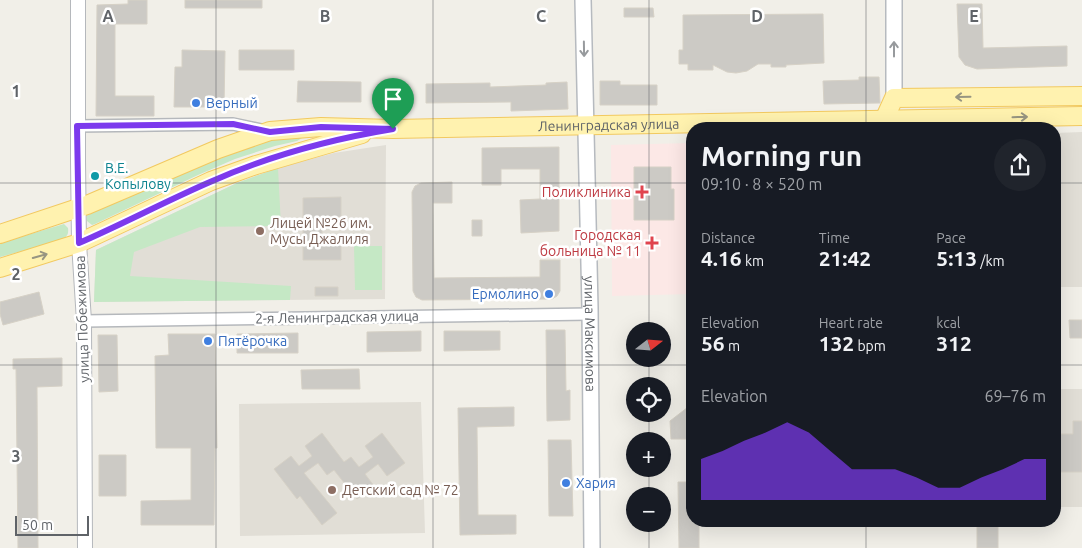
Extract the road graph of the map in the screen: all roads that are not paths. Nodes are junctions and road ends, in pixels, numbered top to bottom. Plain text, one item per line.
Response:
1 (78, 0) edge
2 (583, 0) edge
3 (894, 0) edge
4 (1082, 96) edge
5 (894, 98) junction
6 (1082, 116) edge
7 (884, 120) junction
8 (785, 122) edge
9 (686, 124) edge
10 (77, 126) junction
11 (586, 126) junction
12 (393, 129) junction
13 (270, 132) junction
14 (78, 208) junction
15 (0, 234) edge
16 (79, 243) junction
17 (0, 268) edge
18 (590, 314) junction
19 (84, 321) junction
20 (85, 548) edge
21 (592, 548) edge

1 - 10 street, улица Побежимова
2 -> 11 main road, улица Максимова
5 -> 3 main road
4 -> 5 main road
5 - 7 main road
7 -> 6 main road, Ленинградская улица
7 - 8 main road, Ленинградская улица
9 - 11 main road, Ленинградская улица
10 - 13 street, Ленинградская улица
10 - 14 street, улица Побежимова
11 - 12 main road, Ленинградская улица
11 - 18 main road, улица Максимова
12 - 13 main road, Ленинградская улица
12 - 16 main road, Ленинградская улица
13 - 14 main road, Ленинградская улица
14 - 15 main road, Ленинградская улица
14 - 16 street, улица Побежимова
17 -> 16 main road, Ленинградская улица
16 - 19 street, улица Побежимова
18 - 19 street, 2-я Ленинградская улица
18 - 21 main road, улица Максимова
19 - 20 street, улица Побежимова

